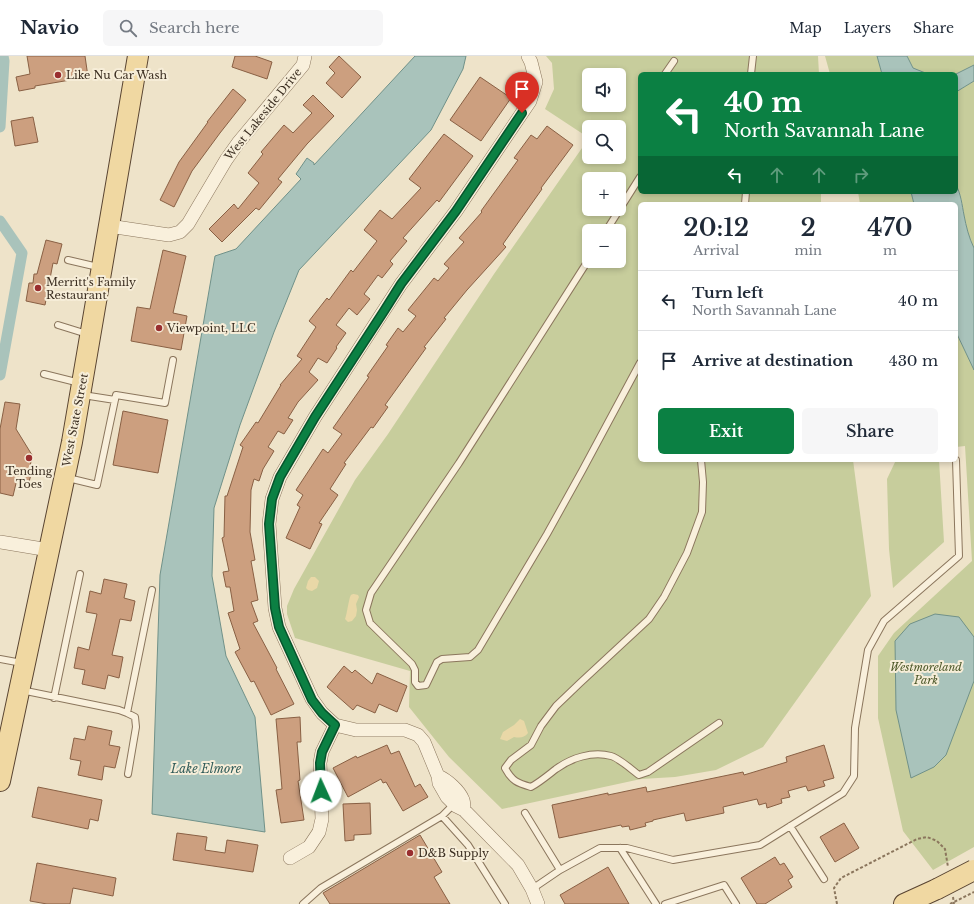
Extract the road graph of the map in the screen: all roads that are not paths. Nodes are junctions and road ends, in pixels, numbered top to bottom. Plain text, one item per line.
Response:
1 (138, 56) edge
2 (305, 56) edge
3 (528, 56) edge
4 (753, 56) edge
5 (674, 61) dead end
6 (666, 72) edge
7 (751, 72) edge
8 (638, 180) edge
9 (610, 224) edge
10 (109, 226) junction
11 (68, 260) dead end
12 (102, 268) junction
13 (583, 268) edge
14 (58, 325) dead end
15 (90, 335) junction
16 (173, 360) dead end
17 (638, 367) edge
18 (44, 374) dead end
19 (81, 389) junction
20 (115, 400) junction
21 (701, 462) edge
22 (956, 462) edge
23 (64, 477) junction
24 (0, 542) edge
25 (49, 550) junction
26 (80, 574) dead end
27 (152, 590) dead end
28 (0, 659) edge
29 (25, 663) junction
30 (20, 690) junction
31 (54, 698) junction
32 (127, 713) junction
33 (719, 723) dead end
34 (335, 725) junction
35 (128, 774) dead end
36 (0, 781) edge
37 (460, 804) junction
38 (525, 813) dead end
39 (442, 816) junction
40 (790, 826) junction
41 (620, 848) junction
42 (290, 858) dead end
43 (560, 870) junction
44 (974, 870) edge
45 (824, 878) dead end
46 (532, 889) junction
47 (947, 897) edge
48 (302, 904) edge
49 (505, 904) edge
50 (538, 904) edge
51 (656, 904) edge
52 (665, 904) edge
53 (736, 904) edge
54 (904, 904) edge

1 - 10 main road, West State Street
2 - 10 street, West Lakeside Drive
3 - 34 street
4 - 7 lane
5 - 6 lane
8 - 9 lane
10 - 12 main road, West State Street
11 - 12 lane
12 - 15 main road, West State Street
13 - 17 lane
14 - 15 lane
15 - 19 main road, West State Street
16 - 20 lane
18 - 19 lane
19 - 20 lane
19 - 23 main road, West State Street
20 - 23 lane
21 - 33 lane
22 - 40 lane
23 - 25 main road, West State Street
24 - 25 street
25 - 29 main road, West State Street
26 - 31 lane
27 - 32 lane
28 - 29 lane
29 - 30 main road, West State Street
30 - 31 lane
30 - 36 main road, West State Street
31 - 32 lane
32 - 35 lane
34 - 37 street
34 - 42 street
37 - 39 lane
37 - 46 street
38 - 43 lane
39 - 48 lane
39 - 49 lane
40 - 41 lane
40 - 45 lane
41 - 43 lane
41 - 51 lane
43 - 46 lane
44 - 47 main road, bridge
46 - 50 street
47 - 54 main road
52 - 53 lane

